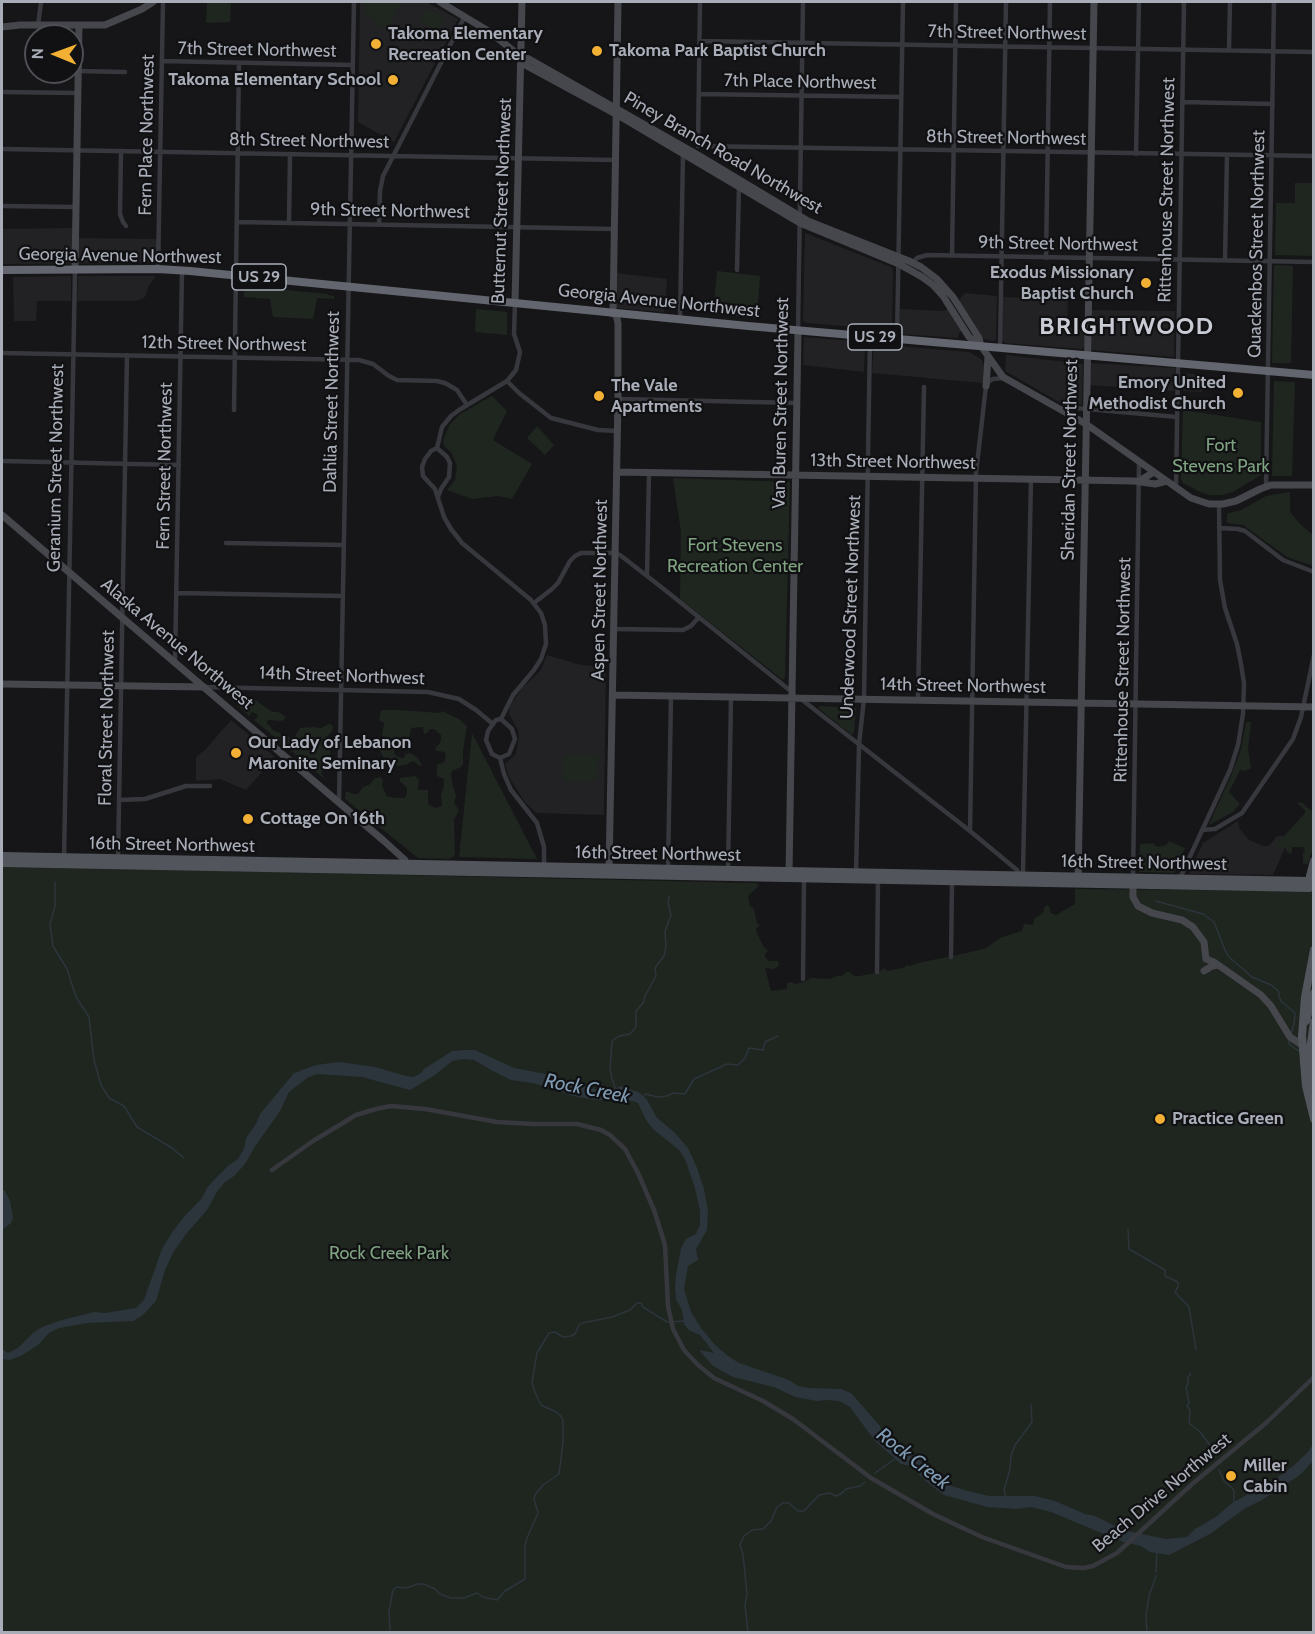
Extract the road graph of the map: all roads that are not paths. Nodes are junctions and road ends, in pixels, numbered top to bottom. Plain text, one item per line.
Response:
1 (41, 2) edge
2 (153, 2) edge
3 (163, 2) edge
4 (354, 2) edge
5 (440, 2) edge
6 (522, 2) edge
7 (618, 2) edge
8 (700, 2) edge
9 (803, 2) edge
10 (903, 2) edge
11 (956, 2) edge
12 (1006, 2) edge
13 (1050, 2) edge
14 (1094, 2) edge
15 (1139, 2) edge
16 (1184, 2) edge
17 (1230, 2) edge
18 (1274, 2) edge
19 (465, 16) junction
20 (38, 24) edge
21 (84, 25) edge
22 (24, 26) edge
23 (2, 27) edge
24 (700, 41) junction
25 (803, 43) junction
26 (902, 45) junction
27 (956, 46) junction
28 (1005, 46) junction
29 (1049, 47) junction
30 (1093, 48) junction
31 (1138, 49) junction
32 (1183, 50) junction
33 (1228, 50) junction
34 (1274, 51) junction
35 (1314, 52) edge
36 (521, 57) junction
37 (162, 61) junction
38 (239, 63) junction
39 (352, 65) junction
40 (84, 71) edge
41 (125, 72) dead end
42 (78, 84) edge
43 (2, 92) edge
44 (78, 93) junction
45 (699, 94) junction
46 (802, 96) junction
47 (901, 97) junction
48 (1182, 102) junction
49 (1273, 104) junction
50 (617, 112) junction
51 (801, 148) junction
52 (2, 149) edge
53 (77, 150) junction
54 (900, 150) junction
55 (121, 151) junction
56 (954, 151) junction
57 (160, 152) junction
58 (1003, 152) junction
59 (1047, 152) junction
60 (238, 153) junction
61 (1091, 153) junction
62 (290, 154) junction
63 (683, 154) junction
64 (1136, 154) junction
65 (1182, 154) junction
66 (351, 155) junction
67 (1227, 155) junction
68 (392, 156) junction
69 (1272, 156) junction
70 (1314, 156) edge
71 (519, 159) junction
72 (615, 160) junction
73 (740, 183) junction
74 (2, 206) edge
75 (76, 207) junction
76 (800, 220) junction
77 (237, 222) junction
78 (289, 223) junction
79 (350, 224) junction
80 (380, 225) junction
81 (126, 226) dead end
82 (518, 227) junction
83 (614, 229) junction
84 (952, 256) junction
85 (1001, 257) junction
86 (1046, 258) junction
87 (1089, 258) junction
88 (1180, 260) junction
89 (1225, 260) junction
90 (899, 261) junction
91 (1270, 261) junction
92 (913, 262) junction
93 (1314, 262) edge
94 (75, 269) junction
95 (158, 269) junction
96 (2, 270) edge
97 (182, 270) junction
98 (737, 270) dead end
99 (236, 275) junction
100 (348, 286) junction
101 (950, 299) junction
102 (515, 303) junction
103 (615, 314) junction
104 (680, 320) junction
105 (798, 331) junction
106 (870, 337) junction
107 (897, 339) junction
108 (981, 346) junction
109 (1000, 348) junction
110 (2, 353) edge
111 (73, 354) junction
112 (127, 355) junction
113 (181, 356) junction
114 (1087, 356) junction
115 (988, 357) junction
116 (234, 358) junction
117 (347, 360) junction
118 (1178, 364) junction
119 (1268, 371) junction
120 (1314, 375) edge
121 (1004, 378) junction
122 (507, 381) junction
123 (986, 386) junction
124 (924, 387) dead end
125 (618, 399) junction
126 (796, 403) junction
127 (467, 405) junction
128 (1086, 409) junction
129 (234, 410) dead end
130 (1066, 413) junction
131 (1177, 417) junction
132 (1086, 424) junction
133 (617, 431) junction
134 (437, 448) junction
135 (2, 461) edge
136 (1139, 462) junction
137 (71, 463) junction
138 (125, 464) junction
139 (179, 465) junction
140 (617, 472) junction
141 (1154, 472) junction
142 (649, 473) junction
143 (795, 475) junction
144 (868, 477) junction
145 (922, 477) junction
146 (976, 478) junction
147 (1031, 479) junction
148 (1085, 480) junction
149 (1139, 481) junction
150 (1167, 481) junction
151 (1314, 485) edge
152 (1266, 486) junction
153 (433, 487) junction
154 (442, 487) junction
155 (1176, 488) junction
156 (438, 497) junction
157 (1219, 504) junction
158 (2, 515) edge
159 (1219, 528) junction
160 (226, 543) dead end
161 (344, 545) junction
162 (615, 553) junction
163 (1314, 572) edge
164 (69, 573) junction
165 (647, 576) junction
166 (177, 593) junction
167 (343, 596) junction
168 (534, 603) junction
169 (699, 617) junction
170 (122, 618) junction
171 (614, 629) junction
172 (1314, 655) edge
173 (175, 662) junction
174 (2, 684) edge
175 (67, 685) junction
176 (121, 686) junction
177 (204, 687) junction
178 (342, 690) junction
179 (613, 695) junction
180 (671, 696) junction
181 (794, 696) junction
182 (731, 697) junction
183 (864, 699) junction
184 (918, 700) junction
185 (972, 701) junction
186 (1027, 702) junction
187 (1081, 703) junction
188 (1135, 704) junction
189 (1244, 706) junction
190 (1303, 707) junction
191 (1314, 707) edge
192 (501, 719) junction
193 (493, 724) junction
194 (859, 744) junction
195 (500, 759) junction
196 (210, 786) dead end
197 (119, 800) junction
198 (339, 803) junction
199 (1202, 830) junction
200 (970, 831) junction
201 (2, 856) edge
202 (64, 861) junction
203 (1314, 861) edge
204 (118, 862) junction
205 (2, 863) edge
206 (407, 867) junction
207 (544, 869) junction
208 (609, 871) junction
209 (668, 872) junction
210 (728, 873) junction
211 (789, 874) junction
212 (804, 875) junction
213 (856, 876) junction
214 (878, 876) junction
215 (952, 878) junction
216 (1020, 879) junction
217 (1078, 880) junction
218 (1133, 881) junction
219 (1180, 882) junction
220 (1314, 884) edge
221 (1314, 950) edge
222 (951, 957) dead end
223 (1219, 965) junction
224 (1204, 971) dead end
225 (876, 972) dead end
226 (803, 979) dead end
227 (1314, 993) edge
228 (1314, 1022) edge
229 (1308, 1038) edge
230 (1314, 1053) edge
231 (1307, 1062) junction
232 (1314, 1089) edge
233 (1314, 1119) edge
234 (272, 1170) dead end
235 (1314, 1377) edge

1 - 20 street
2 - 21 street
3 - 37 street, Fern Place Northwest
4 - 39 street, Dahlia Street Northwest
5 - 19 street, Piney Branch Road Northwest
6 - 36 street, Butternut Street Northwest
7 - 50 street, Aspen Street Northwest
8 - 24 street
9 - 25 street, Van Buren Street Northwest
10 - 26 street
11 - 27 street
12 - 28 street
13 - 29 street
14 - 30 street, Sheridan Street Northwest
15 - 31 street
16 - 32 street, Rittenhouse Street Northwest
17 - 33 street
18 - 34 street, Quackenbos Street Northwest
19 - 36 street, Piney Branch Road Northwest
19 - 68 street
22 - 23 street
24 - 25 street, 7th Street Northwest
24 - 45 street
25 - 26 street, 7th Street Northwest
25 - 46 street, Van Buren Street Northwest
26 - 27 street, 7th Street Northwest
26 - 47 street
27 - 28 street, 7th Street Northwest
27 - 56 street
28 - 29 street, 7th Street Northwest
28 - 58 street
29 - 30 street, 7th Street Northwest
29 - 59 street
30 - 31 street, 7th Street Northwest
30 - 61 street, Sheridan Street Northwest
31 - 32 street, 7th Street Northwest
31 - 64 street
32 - 33 street, 7th Street Northwest
32 - 48 street, Rittenhouse Street Northwest
33 - 34 street, 7th Street Northwest
34 - 35 street, 7th Street Northwest
34 - 49 street, Quackenbos Street Northwest
36 - 50 street, Piney Branch Road Northwest
36 - 71 street, Butternut Street Northwest
37 - 38 street, 7th Street Northwest
37 - 57 street, Fern Place Northwest
38 - 39 street, 7th Street Northwest
38 - 60 street
39 - 66 street, Dahlia Street Northwest
40 - 41 street
42 - 44 street, Geranium Street Northwest
43 - 44 street
44 - 53 street, Geranium Street Northwest
45 - 46 street, 7th Place Northwest
45 - 51 street, 8th Street Northwest
46 - 47 street, 7th Place Northwest
46 - 51 street, Van Buren Street Northwest
47 - 54 street
48 - 49 street
48 - 65 street, Rittenhouse Street Northwest
49 - 69 street, Quackenbos Street Northwest
50 - 63 street, Piney Branch Road Northwest
50 - 72 street, Aspen Street Northwest
50 - 73 street, Piney Branch Road Northwest
51 - 54 street, 8th Street Northwest
51 - 76 street, Van Buren Street Northwest
52 - 53 street, 8th Street Northwest
53 - 55 street, 8th Street Northwest
53 - 75 street, Geranium Street Northwest
54 - 56 street, 8th Street Northwest
54 - 90 street
55 - 57 street, 8th Street Northwest
55 - 81 street
56 - 58 street, 8th Street Northwest
56 - 84 street
57 - 60 street, 8th Street Northwest
57 - 95 street, Fern Place Northwest
58 - 59 street, 8th Street Northwest
58 - 85 street
59 - 61 street, 8th Street Northwest
59 - 86 street
60 - 62 street, 8th Street Northwest
60 - 77 street
61 - 64 street, 8th Street Northwest
61 - 87 street, Sheridan Street Northwest
62 - 66 street, 8th Street Northwest
62 - 78 street
63 - 73 street, Piney Branch Road Northwest
63 - 104 street
64 - 65 street, 8th Street Northwest
65 - 67 street, 8th Street Northwest
65 - 88 street, Rittenhouse Street Northwest
66 - 68 street, 8th Street Northwest
66 - 79 street, Dahlia Street Northwest
67 - 69 street, 8th Street Northwest
67 - 89 street
68 - 71 street, 8th Street Northwest
68 - 80 street
69 - 70 street, 8th Street Northwest
69 - 91 street, Quackenbos Street Northwest
71 - 72 street, 8th Street Northwest
71 - 82 street, Butternut Street Northwest
72 - 83 street, Aspen Street Northwest
73 - 76 street, Piney Branch Road Northwest
73 - 98 street
74 - 75 street
75 - 94 street, Geranium Street Northwest
76 - 90 street, Piney Branch Road Northwest
76 - 105 street, Van Buren Street Northwest
77 - 78 street, 9th Street Northwest
77 - 99 street
78 - 79 street, 9th Street Northwest
79 - 80 street, 9th Street Northwest
79 - 100 street, Dahlia Street Northwest
80 - 82 street, 9th Street Northwest
82 - 83 street, 9th Street Northwest
82 - 102 street, Butternut Street Northwest
83 - 103 street, Aspen Street Northwest
84 - 85 street, 9th Street Northwest
84 - 92 street, 9th Street Northwest
85 - 86 street, 9th Street Northwest
85 - 109 street
86 - 87 street, 9th Street Northwest
87 - 88 street, 9th Street Northwest
87 - 114 street, Sheridan Street Northwest
88 - 89 street, 9th Street Northwest
88 - 118 street, Rittenhouse Street Northwest
89 - 91 street, 9th Street Northwest
90 - 92 street, Piney Branch Road Northwest
90 - 101 street, Piney Branch Road Northwest
90 - 107 street
91 - 93 street, 9th Street Northwest
91 - 119 street, Quackenbos Street Northwest
92 - 101 street, Piney Branch Road Northwest
94 - 95 highway, Georgia Avenue Northwest / US 29
94 - 96 highway, Georgia Avenue Northwest / US 29
94 - 111 street, Geranium Street Northwest
95 - 97 highway, Georgia Avenue Northwest / US 29
97 - 99 highway, Georgia Avenue Northwest / US 29
97 - 113 street, Fern Street Northwest
99 - 100 highway, Georgia Avenue Northwest / US 29
99 - 116 street
100 - 102 highway, Georgia Avenue Northwest / US 29
100 - 117 street, Dahlia Street Northwest
101 - 108 street, Piney Branch Road Northwest
102 - 103 highway, Georgia Avenue Northwest / US 29
102 - 122 street, Butternut Street Northwest
103 - 104 highway, Georgia Avenue Northwest / US 29
103 - 125 street, Aspen Street Northwest
104 - 105 highway, Georgia Avenue Northwest / US 29
105 - 106 highway, Georgia Avenue Northwest / US 29
105 - 126 street, Van Buren Street Northwest
106 - 107 highway, Georgia Avenue Northwest / US 29
106 - 144 street, Underwood Street Northwest
107 - 108 highway, Georgia Avenue Northwest / US 29
108 - 109 highway, Georgia Avenue Northwest / US 29
108 - 115 street, Piney Branch Road Northwest
109 - 114 highway, Georgia Avenue Northwest / US 29
110 - 111 street, 12th Street Northwest
111 - 112 street, 12th Street Northwest
111 - 137 street, Geranium Street Northwest
112 - 113 street, 12th Street Northwest
112 - 138 street, Floral Street Northwest
113 - 116 street, 12th Street Northwest
113 - 139 street, Fern Street Northwest
114 - 118 highway, Georgia Avenue Northwest / US 29
114 - 128 street, Sheridan Street Northwest
115 - 121 street, Piney Branch Road Northwest
115 - 123 street
116 - 117 street, 12th Street Northwest
116 - 129 street
117 - 127 street, 12th Street Northwest
117 - 161 street, Dahlia Street Northwest
118 - 119 highway, Georgia Avenue Northwest / US 29
118 - 131 street, Rittenhouse Street Northwest
119 - 120 highway, Georgia Avenue Northwest / US 29
119 - 152 street, Quackenbos Street Northwest
121 - 123 street
121 - 130 street, Piney Branch Road Northwest
122 - 127 street
122 - 133 street
123 - 146 street
124 - 145 street
125 - 126 street
125 - 133 street, Aspen Street Northwest
126 - 143 street, Van Buren Street Northwest
127 - 134 street
128 - 130 street
128 - 131 street
128 - 132 street, Sheridan Street Northwest
130 - 132 street, Piney Branch Road Northwest
131 - 155 street, Rittenhouse Street Northwest
132 - 136 street, Piney Branch Road Northwest
132 - 148 street, Sheridan Street Northwest
133 - 140 street, Aspen Street Northwest
134 - 153 street
134 - 154 street
135 - 137 street
136 - 141 street, Piney Branch Road Northwest
136 - 149 street, Rittenhouse Street Northwest
137 - 138 street
137 - 164 street, Geranium Street Northwest
138 - 139 street
138 - 170 street, Floral Street Northwest
139 - 166 street, Fern Street Northwest
140 - 142 street, 13th Street Northwest
140 - 162 street, Aspen Street Northwest
141 - 149 street
141 - 150 street
142 - 143 street, 13th Street Northwest
142 - 165 street
143 - 144 street, 13th Street Northwest
143 - 181 street, Van Buren Street Northwest
144 - 145 street, 13th Street Northwest
144 - 183 street, Underwood Street Northwest
145 - 146 street, 13th Street Northwest
145 - 184 street
146 - 147 street, 13th Street Northwest
146 - 185 street
147 - 148 street, 13th Street Northwest
147 - 186 street
148 - 149 street, 13th Street Northwest
148 - 187 street, Sheridan Street Northwest
149 - 150 street, 13th Street Northwest
149 - 188 street, Rittenhouse Street Northwest
150 - 155 street
151 - 152 street
152 - 157 street
153 - 154 street
153 - 156 street
154 - 156 street
155 - 157 street
156 - 168 street
157 - 159 street
158 - 164 street, Alaska Avenue Northwest
159 - 163 street
159 - 189 street
160 - 161 street
161 - 167 street, Dahlia Street Northwest
162 - 165 street
162 - 168 street
162 - 171 street, Aspen Street Northwest
164 - 170 street, Alaska Avenue Northwest
164 - 175 street, Geranium Street Northwest
165 - 169 street
166 - 167 street
166 - 173 street, Fern Street Northwest
167 - 178 street, Dahlia Street Northwest
168 - 192 street
169 - 171 street
169 - 181 street
170 - 173 street, Alaska Avenue Northwest
170 - 176 street, Floral Street Northwest
171 - 179 street, Aspen Street Northwest
172 - 190 street
173 - 177 street, Alaska Avenue Northwest
174 - 175 street, 14th Street Northwest
175 - 176 street, 14th Street Northwest
175 - 202 street, Geranium Street Northwest
176 - 177 street, 14th Street Northwest
176 - 197 street, Floral Street Northwest
177 - 178 street, 14th Street Northwest
177 - 198 street, Alaska Avenue Northwest
178 - 193 street, 14th Street Northwest
178 - 198 street, Dahlia Street Northwest
179 - 180 street, 14th Street Northwest
179 - 208 street, Aspen Street Northwest
180 - 182 street, 14th Street Northwest
180 - 209 street
181 - 182 street, 14th Street Northwest
181 - 183 street, 14th Street Northwest
181 - 194 street
181 - 211 street, Van Buren Street Northwest
182 - 210 street
183 - 184 street, 14th Street Northwest
183 - 194 street, Underwood Street Northwest
184 - 185 street, 14th Street Northwest
185 - 186 street, 14th Street Northwest
185 - 200 street
186 - 187 street, 14th Street Northwest
186 - 216 street
187 - 188 street, 14th Street Northwest
187 - 217 street, Sheridan Street Northwest
188 - 189 street, 14th Street Northwest
188 - 218 street, Rittenhouse Street Northwest
189 - 190 street, 14th Street Northwest
189 - 199 street
190 - 191 street, 14th Street Northwest
190 - 199 street
192 - 193 street
192 - 195 street
193 - 195 street
194 - 200 street
194 - 213 street, Underwood Street Northwest
195 - 207 street
196 - 197 street
197 - 204 street, Floral Street Northwest
198 - 206 street, Alaska Avenue Northwest
199 - 219 street
200 - 216 street
201 - 202 main road, 16th Street Northwest
202 - 204 main road, 16th Street Northwest
202 - 205 main road, 16th Street Northwest
203 - 220 main road
204 - 206 main road, 16th Street Northwest
206 - 207 main road, 16th Street Northwest
207 - 208 main road, 16th Street Northwest
208 - 209 main road, 16th Street Northwest
209 - 210 main road, 16th Street Northwest
210 - 211 main road, 16th Street Northwest
211 - 212 main road, 16th Street Northwest
212 - 213 main road, 16th Street Northwest
212 - 226 street
213 - 214 main road, 16th Street Northwest
214 - 215 main road, 16th Street Northwest
214 - 225 street
215 - 216 main road, 16th Street Northwest
215 - 222 street
216 - 217 main road, 16th Street Northwest
217 - 218 main road, 16th Street Northwest
218 - 219 main road, 16th Street Northwest
218 - 223 street
219 - 220 main road, 16th Street Northwest
221 - 229 main road
223 - 224 street
223 - 230 street
227 - 229 main road
228 - 229 main road
229 - 231 main road, bridge
231 - 232 main road
231 - 233 main road
234 - 235 street, Beach Drive Northwest

